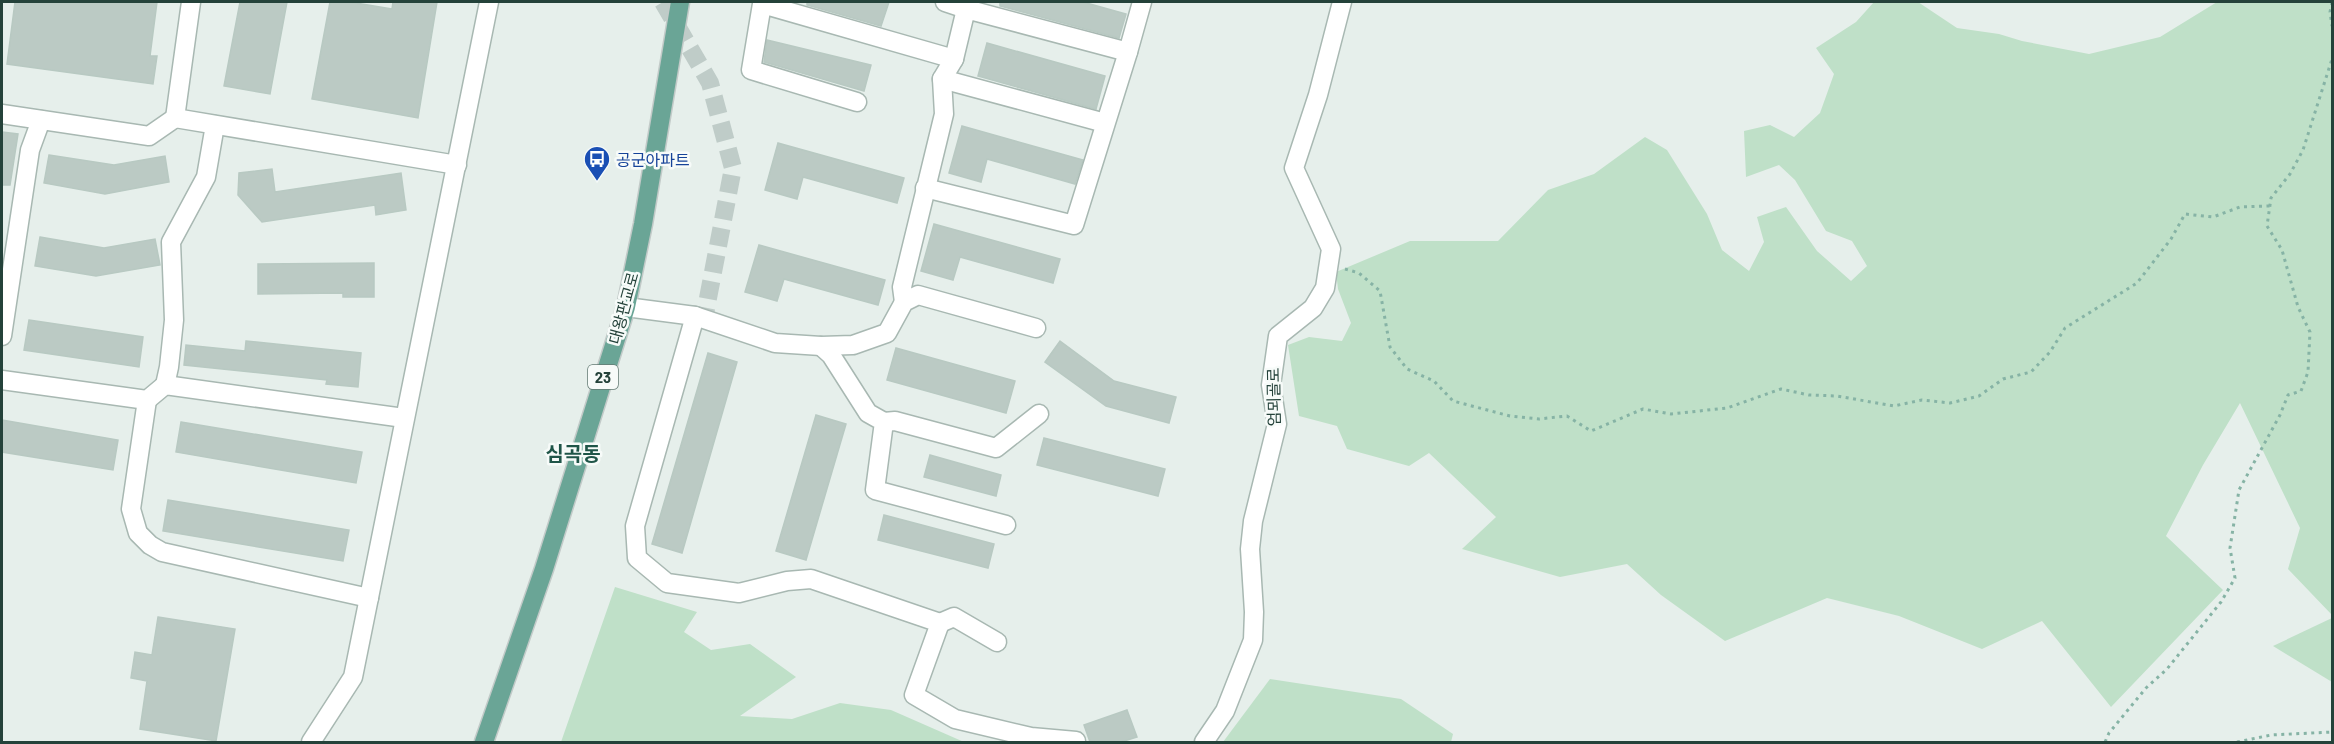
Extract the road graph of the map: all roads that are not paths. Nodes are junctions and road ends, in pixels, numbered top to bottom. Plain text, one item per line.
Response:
1 (191, 2) edge
2 (489, 2) edge
3 (680, 2) edge
4 (945, 2) edge
5 (1142, 2) edge
6 (1342, 2) edge
7 (966, 9) junction
8 (1128, 52) junction
9 (954, 60) junction
10 (942, 79) junction
11 (857, 102) dead end
12 (2, 114) edge
13 (175, 118) junction
14 (42, 120) junction
15 (1105, 123) junction
16 (214, 125) junction
17 (457, 165) junction
18 (925, 188) junction
19 (4, 298) edge
20 (904, 302) junction
21 (626, 307) junction
22 (695, 316) junction
23 (1036, 328) dead end
24 (2, 336) edge
25 (821, 346) junction
26 (2, 380) edge
27 (165, 385) junction
28 (147, 399) junction
29 (1039, 414) dead end
30 (404, 418) junction
31 (884, 422) junction
32 (1006, 525) dead end
33 (369, 598) junction
34 (940, 623) junction
35 (997, 642) dead end
36 (1076, 741) dead end
37 (311, 742) edge
38 (484, 742) edge
39 (1204, 742) edge

1 - 13 street
2 - 17 street
3 - 21 main road, 대왕판교로 / 23
4 - 7 street
5 - 8 street
6 - 39 street, 엄뫼골로
7 - 8 street
7 - 9 street
8 - 15 street
9 - 10 street
9 - 11 street
10 - 15 street
10 - 18 street
12 - 14 street
13 - 14 street
13 - 16 street
14 - 19 street
15 - 18 street
16 - 17 street
16 - 27 street
17 - 30 street
18 - 20 street
19 - 24 street
20 - 23 street
20 - 25 street
21 - 22 street
21 - 38 main road, 대왕판교로 / 23
22 - 25 street
22 - 34 street
25 - 31 street
26 - 28 street
27 - 28 street
27 - 30 street
28 - 33 street
29 - 31 street
30 - 33 street
31 - 32 street
33 - 37 street
34 - 35 street
34 - 36 street

